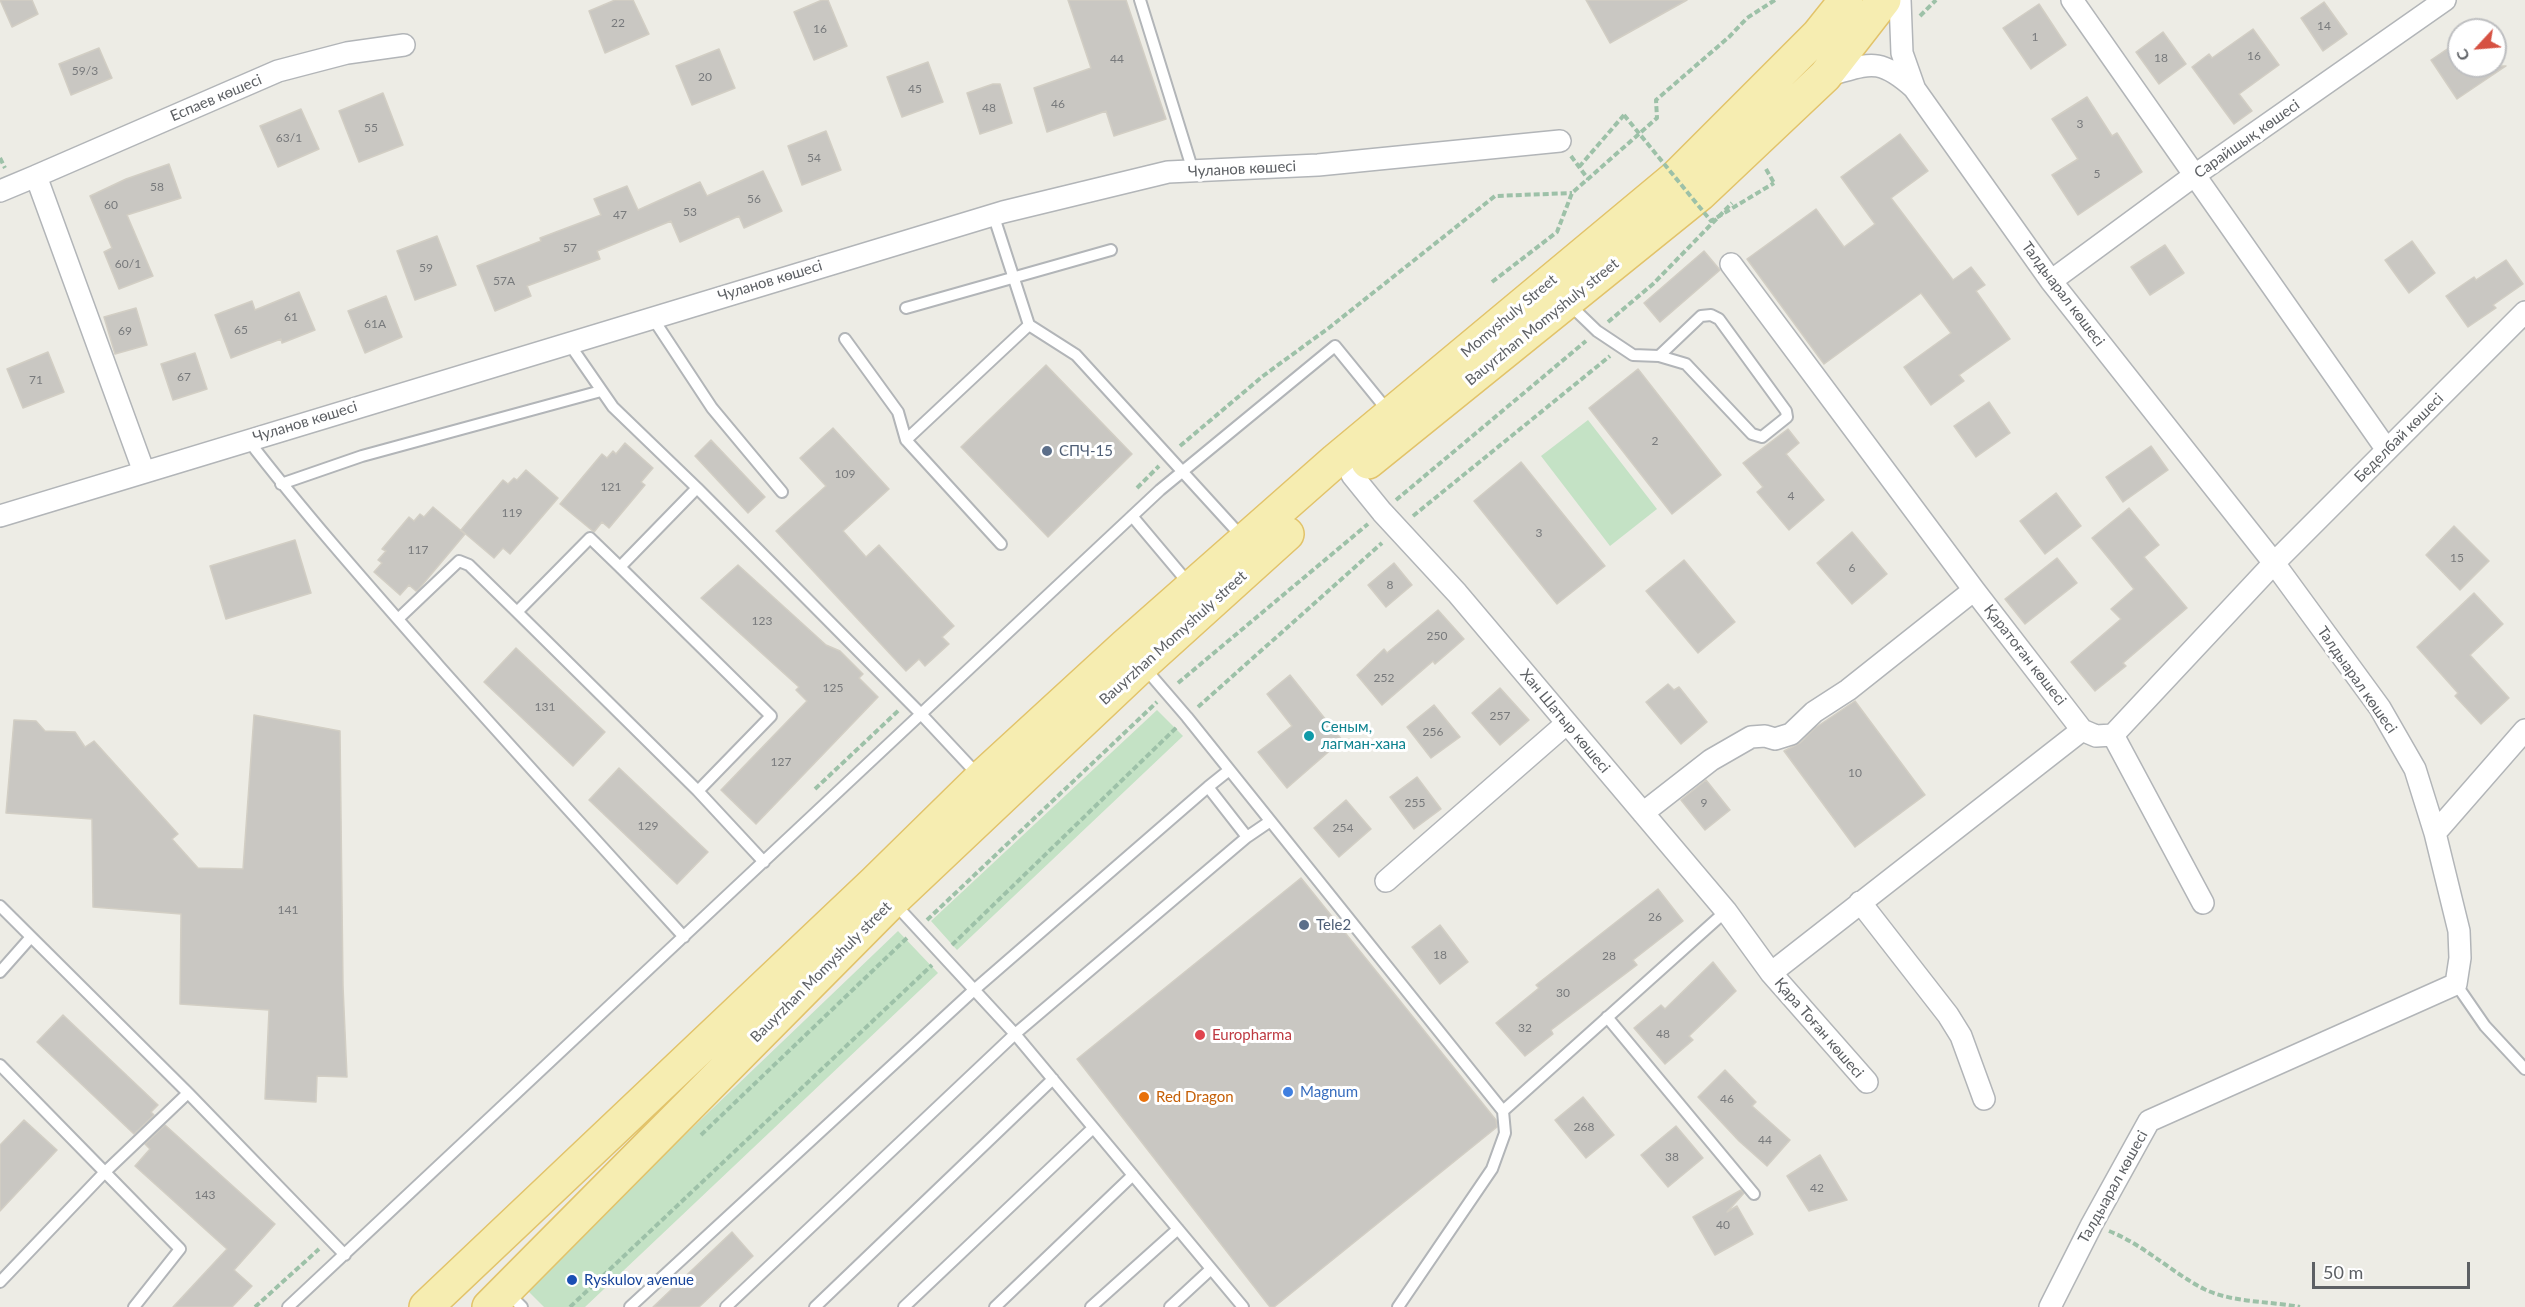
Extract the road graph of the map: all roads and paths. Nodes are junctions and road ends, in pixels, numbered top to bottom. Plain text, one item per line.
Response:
1 (1140, 0) edge
2 (1775, 0) edge
3 (1823, 0) edge
4 (1846, 0) edge
5 (1884, 0) edge
6 (1900, 0) edge
7 (1936, 0) edge
8 (2072, 0) edge
9 (2445, 0) edge
10 (1902, 31) junction
11 (1818, 35) junction
12 (404, 45) dead end
13 (1825, 76) junction
14 (1914, 88) junction
15 (1560, 141) joint
16 (1774, 161) dead end
17 (1579, 167) junction
18 (1766, 169) junction
19 (1193, 171) junction
20 (2195, 175) junction
21 (1758, 177) dead end
22 (1588, 178) junction
23 (38, 182) junction
24 (0, 191) edge
25 (1742, 194) dead end
26 (993, 214) junction
27 (1111, 250) dead end
28 (1731, 264) dead end
29 (1013, 278) junction
30 (2051, 281) junction
31 (1492, 282) dead end
32 (1567, 302) junction
33 (906, 308) dead end
34 (2525, 312) edge
35 (652, 316) junction
36 (1029, 326) junction
37 (1598, 331) junction
38 (845, 339) dead end
39 (568, 342) junction
40 (1610, 356) dead end
41 (1659, 356) junction
42 (601, 391) junction
43 (1391, 414) junction
44 (248, 440) junction
45 (906, 440) junction
46 (2387, 450) junction
47 (144, 472) junction
48 (1183, 472) junction
49 (1352, 475) junction
50 (281, 484) junction
51 (697, 488) junction
52 (782, 492) dead end
53 (1382, 512) junction
54 (0, 516) edge
55 (1132, 516) junction
56 (1398, 529) junction
57 (1245, 540) junction
58 (1000, 544) dead end
59 (2274, 563) junction
60 (620, 567) junction
61 (1192, 588) junction
62 (1974, 590) junction
63 (517, 612) junction
64 (398, 619) junction
65 (1134, 655) junction
66 (1166, 694) junction
67 (921, 714) junction
68 (1187, 717) junction
69 (1566, 723) junction
70 (2082, 730) junction
71 (2525, 730) edge
72 (2113, 735) junction
73 (1228, 771) junction
74 (981, 778) junction
75 (1208, 787) junction
76 (698, 791) junction
77 (1643, 813) junction
78 (1269, 822) junction
79 (2435, 833) junction
80 (1247, 837) junction
81 (764, 862) junction
82 (1386, 881) dead end
83 (884, 891) junction
84 (1860, 902) junction
85 (2203, 903) dead end
86 (0, 906) edge
87 (1726, 911) junction
88 (916, 929) junction
89 (31, 937) junction
90 (684, 937) junction
91 (942, 956) junction
92 (0, 972) edge
93 (1771, 973) junction
94 (2456, 984) junction
95 (974, 990) junction
96 (1607, 1017) junction
97 (1015, 1034) junction
98 (0, 1065) edge
99 (2525, 1069) edge
100 (1053, 1080) junction
101 (1867, 1082) dead end
102 (188, 1093) junction
103 (1984, 1100) dead end
104 (1503, 1111) junction
105 (1093, 1128) junction
106 (693, 1142) dead end
107 (104, 1173) junction
108 (1133, 1175) junction
109 (1754, 1194) dead end
110 (2092, 1224) junction
111 (1178, 1229) junction
112 (345, 1255) junction
113 (1211, 1269) junction
114 (0, 1282) edge
115 (506, 1302) edge
116 (134, 1307) edge
117 (288, 1307) edge
118 (426, 1307) edge
119 (570, 1307) edge
120 (630, 1307) edge
121 (726, 1307) edge
122 (814, 1307) edge
123 (904, 1307) edge
124 (995, 1307) edge
125 (1091, 1307) edge
126 (1170, 1307) edge
127 (1243, 1307) edge
128 (1398, 1307) edge
129 (2050, 1307) edge
130 (2300, 1307) edge

1 - 19 lane
2 - 22 path
3 - 11 street
4 - 11 main road, Momyshuly Street
5 - 13 main road, Bauyrzhan Momyshuly street
6 - 10 street
7 - 10 path
8 - 20 street
9 - 20 street, Сарайшық көшесі
10 - 14 street
11 - 43 main road, Momyshuly Street
12 - 23 street, Еспаев көшесі
13 - 14 street, Талдыарал көшесі
13 - 32 main road, Bauyrzhan Momyshuly street
14 - 30 street, Талдыарал көшесі
15 - 17 path
15 - 19 street, Чуланов көшесі
16 - 18 path
17 - 18 path, bridge
17 - 22 path
18 - 21 path
19 - 26 street, Чуланов көшесі
20 - 30 street, Сарайшық көшесі
20 - 46 street
22 - 31 path
23 - 24 street, Еспаев көшесі
23 - 47 street
25 - 37 path
26 - 29 lane
26 - 35 street, Чуланов көшесі
27 - 29 lane
28 - 62 street, Қаратоған көшесі
29 - 33 lane
29 - 36 lane
30 - 59 street, Талдыарал көшесі
32 - 37 lane
32 - 49 main road, Bauyrzhan Momyshuly street
34 - 46 street, Беделбай көшесі
35 - 39 street, Чуланов көшесі
35 - 52 lane
36 - 45 lane
36 - 48 lane
37 - 41 lane
37 - 53 path
38 - 45 lane
39 - 42 lane
39 - 44 street, Чуланов көшесі
40 - 56 path
41 - 41 lane
42 - 50 lane
42 - 51 lane
43 - 48 lane
43 - 57 main road, Momyshuly Street
44 - 47 street, Чуланов көшесі
44 - 50 lane
45 - 58 lane
46 - 59 street, Беделбай көшесі
47 - 54 street, Чуланов көшесі
48 - 55 lane
48 - 57 lane
49 - 53 street, Хан Шатыр көшесі
49 - 65 main road, Bauyrzhan Momyshuly street
50 - 64 lane
51 - 60 lane
51 - 67 lane
53 - 56 street, Хан Шатыр көшесі
53 - 66 path
55 - 61 lane
55 - 67 lane
56 - 68 path
56 - 69 street, Хан Шатыр көшесі
57 - 61 main road, Momyshuly Street
59 - 72 street, Беделбай көшесі
59 - 79 street, Талдыарал көшесі
60 - 63 lane
60 - 76 lane
61 - 65 main road, Bauyrzhan Momyshuly street
62 - 70 street, Қаратоған көшесі
62 - 77 street
63 - 64 lane
63 - 76 lane
64 - 90 lane
65 - 66 lane
65 - 74 main road, Bauyrzhan Momyshuly street
65 - 83 main road, Bauyrzhan Momyshuly street
66 - 68 lane
66 - 88 path
67 - 74 lane
67 - 81 lane
68 - 73 lane
68 - 91 path
69 - 77 street, Хан Шатыр көшесі
69 - 82 street
70 - 72 street
70 - 84 street
71 - 79 street
72 - 85 street
73 - 75 lane
73 - 78 lane
74 - 83 main road, Bauyrzhan Momyshuly street
75 - 80 lane
75 - 95 lane
76 - 81 lane
77 - 87 street, Хан Шатыр көшесі
78 - 80 lane
78 - 104 lane
79 - 94 street, Талдыарал көшесі
80 - 97 lane
81 - 90 lane
83 - 88 lane
83 - 115 main road, Bauyrzhan Momyshuly street
83 - 118 main road, Bauyrzhan Momyshuly street
84 - 93 street
84 - 103 street
86 - 89 lane
87 - 93 street, Хан Шатыр көшесі
87 - 96 lane
88 - 91 lane
88 - 106 path
89 - 92 lane
89 - 102 lane
90 - 112 lane
91 - 95 lane
91 - 119 path
93 - 101 street, Қара Тоған көшесі
94 - 99 lane
94 - 110 street, Талдыарал көшесі
95 - 97 lane
95 - 120 lane
96 - 104 lane
96 - 109 lane
97 - 100 lane
97 - 121 lane
98 - 107 lane
100 - 105 lane
100 - 122 lane
102 - 107 lane
102 - 112 lane
104 - 128 lane
105 - 108 lane
105 - 123 lane
107 - 114 lane
107 - 116 lane
108 - 111 lane
108 - 124 lane
110 - 129 street, Талдыарал көшесі
110 - 130 path
111 - 113 lane
111 - 125 lane
112 - 117 lane
113 - 126 lane
113 - 127 lane

